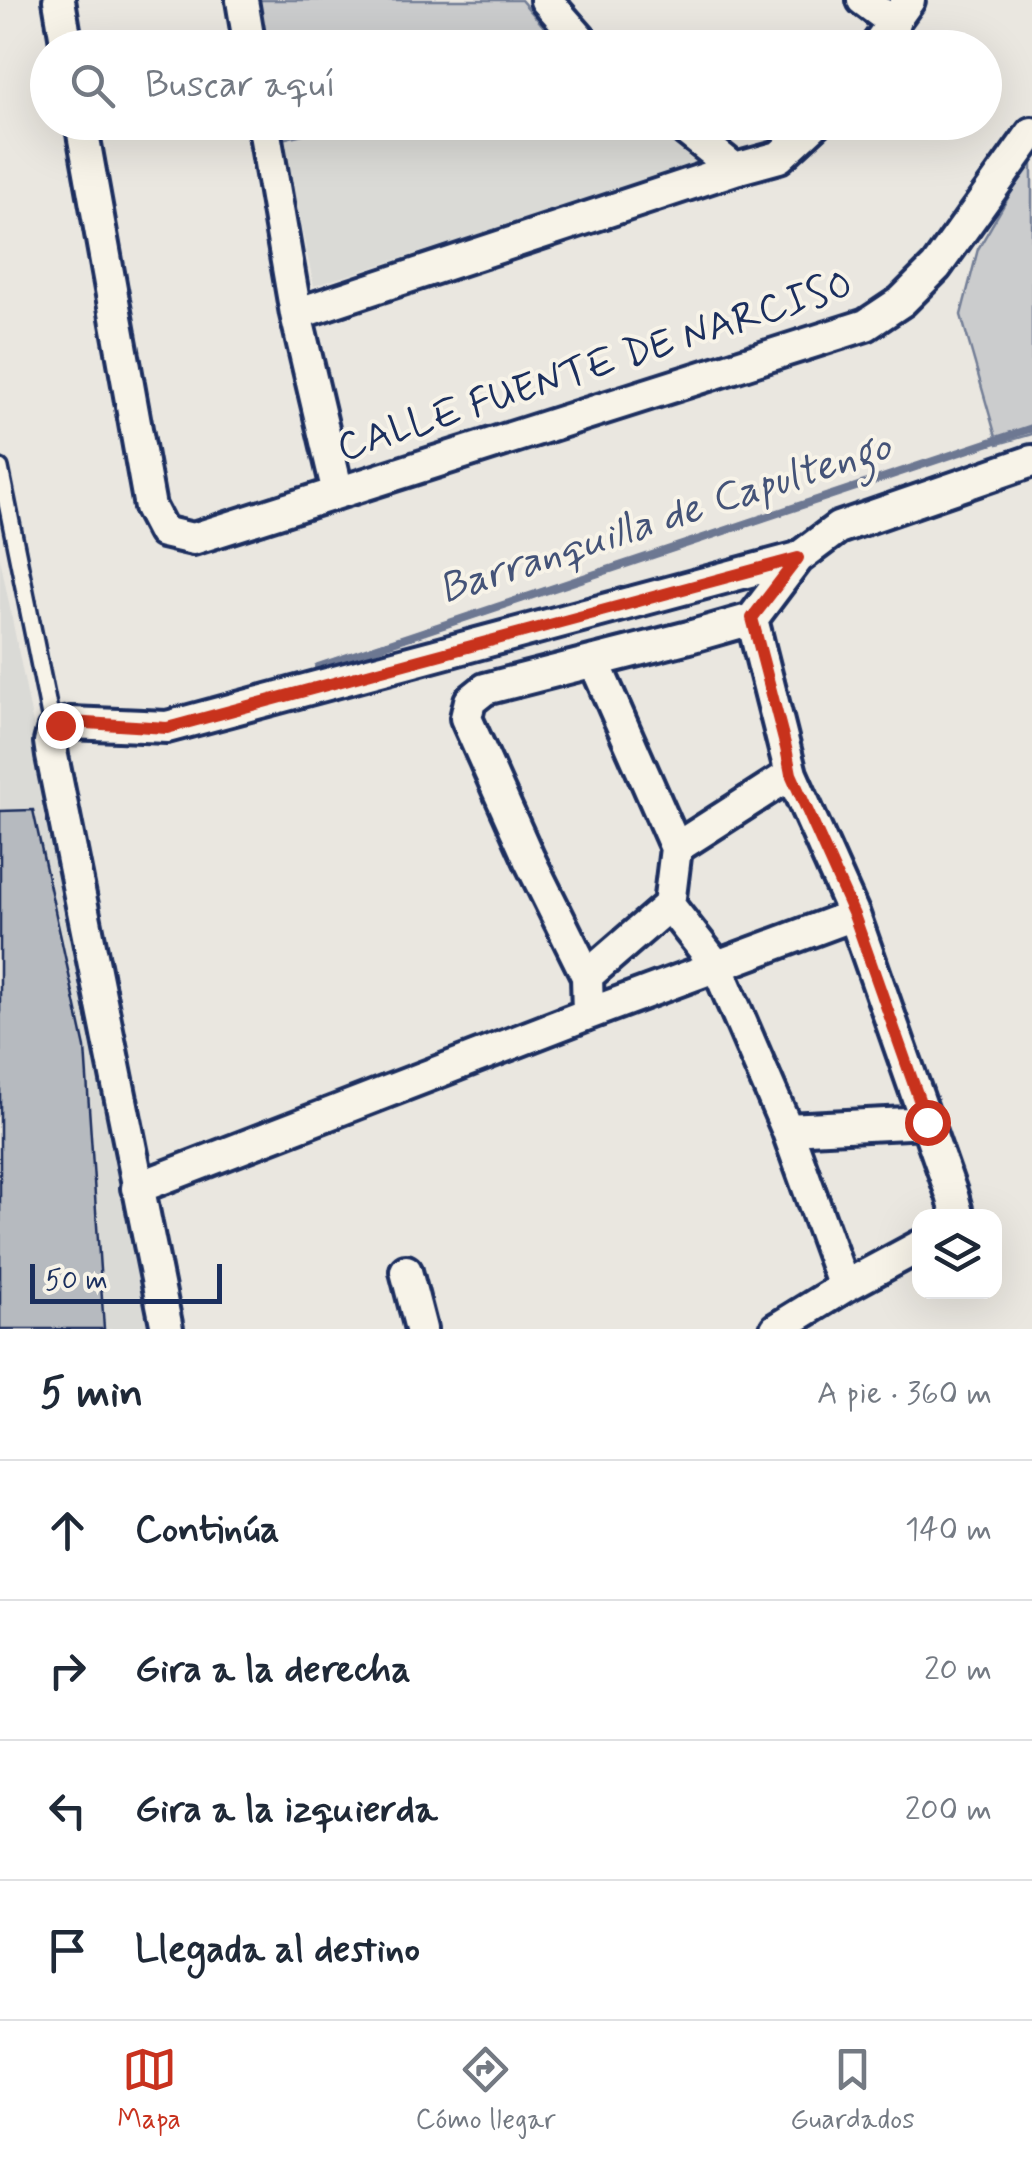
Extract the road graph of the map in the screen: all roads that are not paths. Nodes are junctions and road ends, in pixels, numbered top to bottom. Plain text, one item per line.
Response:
1 (59, 0) edge
2 (242, 0) edge
3 (546, 0) edge
4 (863, 0) edge
5 (902, 11) edge
6 (64, 30) edge
7 (247, 30) edge
8 (572, 30) edge
9 (1032, 133) edge
10 (84, 140) edge
11 (266, 140) edge
12 (699, 140) edge
13 (798, 140) edge
14 (735, 169) junction
15 (296, 314) junction
16 (1032, 461) edge
17 (0, 468) edge
18 (338, 493) junction
19 (798, 558) junction
20 (752, 618) junction
21 (594, 661) junction
22 (53, 731) junction
23 (791, 774) junction
24 (676, 848) junction
25 (669, 906) junction
26 (854, 915) junction
27 (717, 966) junction
28 (586, 976) junction
29 (588, 1014) junction
30 (927, 1122) junction
31 (787, 1129) junction
32 (137, 1188) junction
33 (957, 1209) edge
34 (912, 1250) edge
35 (406, 1271) dead end
36 (844, 1287) junction
37 (167, 1329) edge
38 (422, 1329) edge
39 (776, 1329) edge

1 - 6 street
2 - 7 street
3 - 8 street
4 - 5 street
9 - 18 street, CALLE FUENTE DE NARCISO
10 - 18 street, CALLE FUENTE DE NARCISO
11 - 15 street
12 - 14 street
13 - 14 street
14 - 15 street
15 - 18 street
16 - 19 street
17 - 22 lane
19 - 20 street
19 - 22 street
20 - 21 street
20 - 23 street
21 - 24 street
21 - 28 street
22 - 32 street
23 - 24 street
23 - 26 street
24 - 25 street
25 - 27 street
25 - 28 street
26 - 27 street
26 - 30 street
27 - 29 street
27 - 31 street
28 - 29 street
29 - 32 street
30 - 31 street
30 - 33 street
31 - 36 street
32 - 37 street
34 - 36 street
35 - 38 street
36 - 39 street

